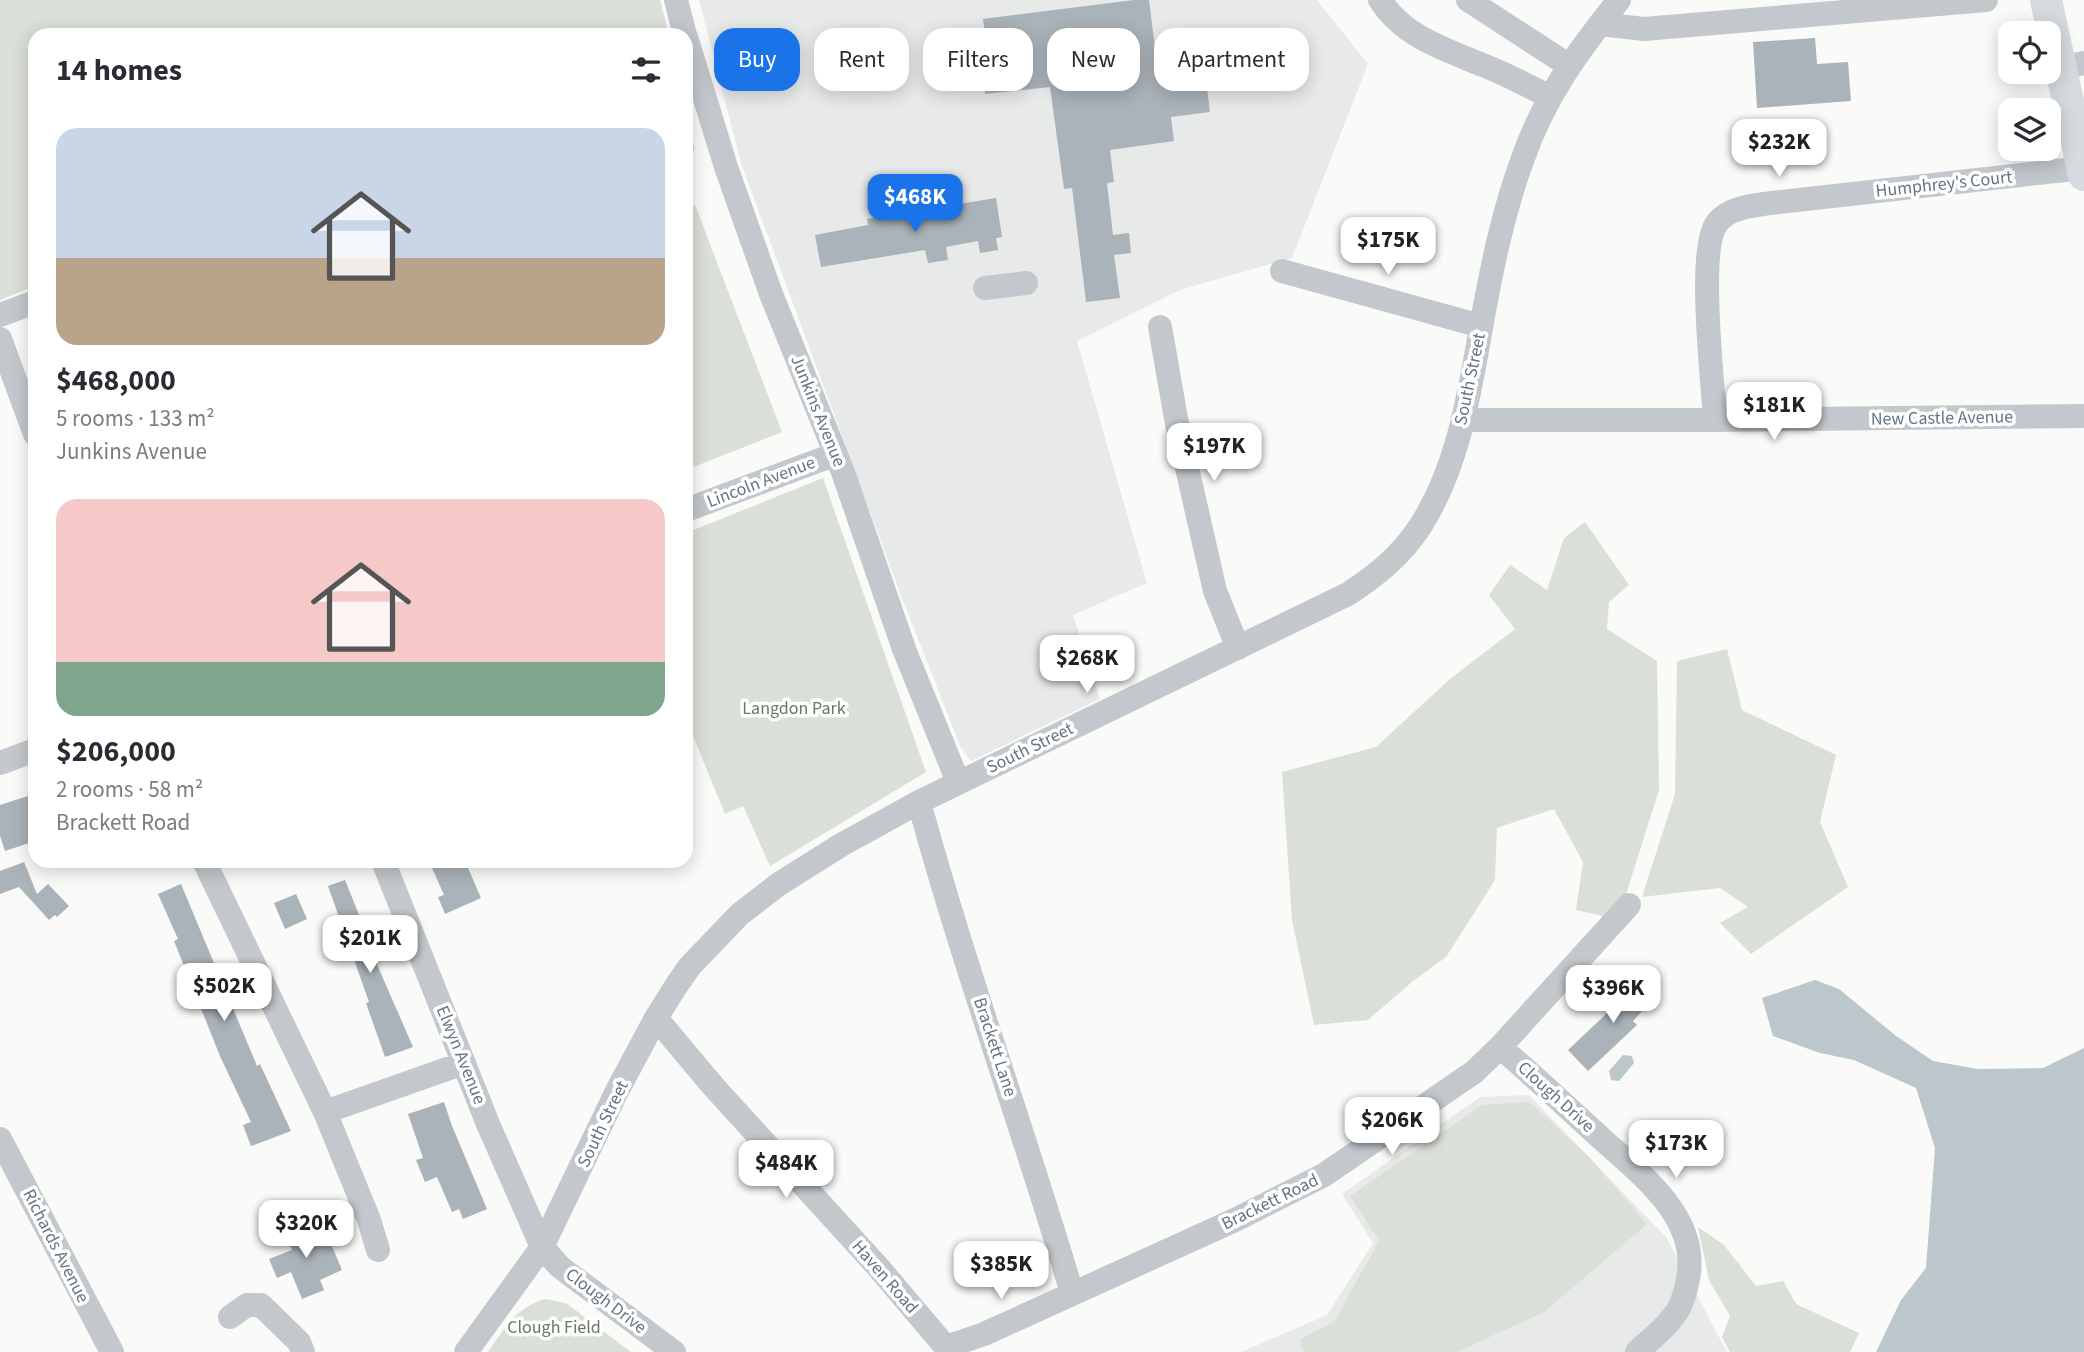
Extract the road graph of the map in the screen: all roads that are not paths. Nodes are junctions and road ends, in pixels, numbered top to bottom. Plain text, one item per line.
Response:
1 (676, 0) edge
2 (1380, 0) edge
3 (1468, 0) edge
4 (1619, 0) edge
5 (1986, 0) edge
6 (2046, 0) edge
7 (1600, 24) junction
8 (684, 28) edge
9 (693, 59) edge
10 (1568, 65) junction
11 (2073, 65) edge
12 (1550, 97) junction
13 (2078, 110) edge
14 (2083, 172) edge
15 (1282, 271) dead end
16 (1026, 283) dead end
17 (985, 288) dead end
18 (28, 305) edge
19 (0, 315) edge
20 (1481, 326) junction
21 (1160, 327) dead end
22 (0, 340) edge
23 (28, 415) edge
24 (2084, 416) edge
25 (1463, 420) junction
26 (1715, 421) junction
27 (836, 454) junction
28 (693, 507) edge
29 (1238, 648) junction
30 (28, 753) edge
31 (0, 763) edge
32 (958, 782) junction
33 (919, 802) junction
34 (207, 868) edge
35 (386, 868) edge
36 (1629, 905) dead end
37 (656, 1018) junction
38 (1500, 1047) junction
39 (464, 1063) junction
40 (325, 1112) junction
41 (0, 1139) edge
42 (542, 1247) junction
43 (378, 1250) dead end
44 (1072, 1293) junction
45 (230, 1317) dead end
46 (1645, 1349) edge
47 (948, 1350) edge
48 (112, 1352) edge
49 (303, 1352) edge
50 (466, 1352) edge
51 (674, 1352) edge

1 - 8 street, Junkins Avenue
2 - 12 street
3 - 10 street
4 - 7 street, South Street
5 - 7 street
6 - 11 main road
7 - 10 street, South Street
9 - 27 street, Junkins Avenue
10 - 12 street, South Street
11 - 13 main road
12 - 20 street, South Street
13 - 14 main road
14 - 26 street, Humphrey's Court
15 - 20 street
16 - 17 street
18 - 19 street
20 - 25 street, South Street
21 - 29 street
22 - 23 street
24 - 26 street, New Castle Avenue
25 - 26 street, New Castle Avenue
25 - 29 street, South Street
27 - 28 street, Lincoln Avenue
27 - 32 street, Junkins Avenue
29 - 32 street, South Street
30 - 31 street
32 - 33 street, South Street
33 - 37 street, South Street
33 - 44 street, Brackett Lane
34 - 40 street
35 - 39 street, Elwyn Avenue
36 - 38 street, Brackett Road
37 - 42 street, South Street
37 - 47 street, Haven Road
38 - 44 street, Brackett Road
38 - 46 street, Clough Drive
39 - 40 street
39 - 42 street, Elwyn Avenue
40 - 43 street
41 - 48 street, Richards Avenue
42 - 50 street, South Street
42 - 51 street, Clough Drive
44 - 47 street, Haven Road
45 - 49 street

